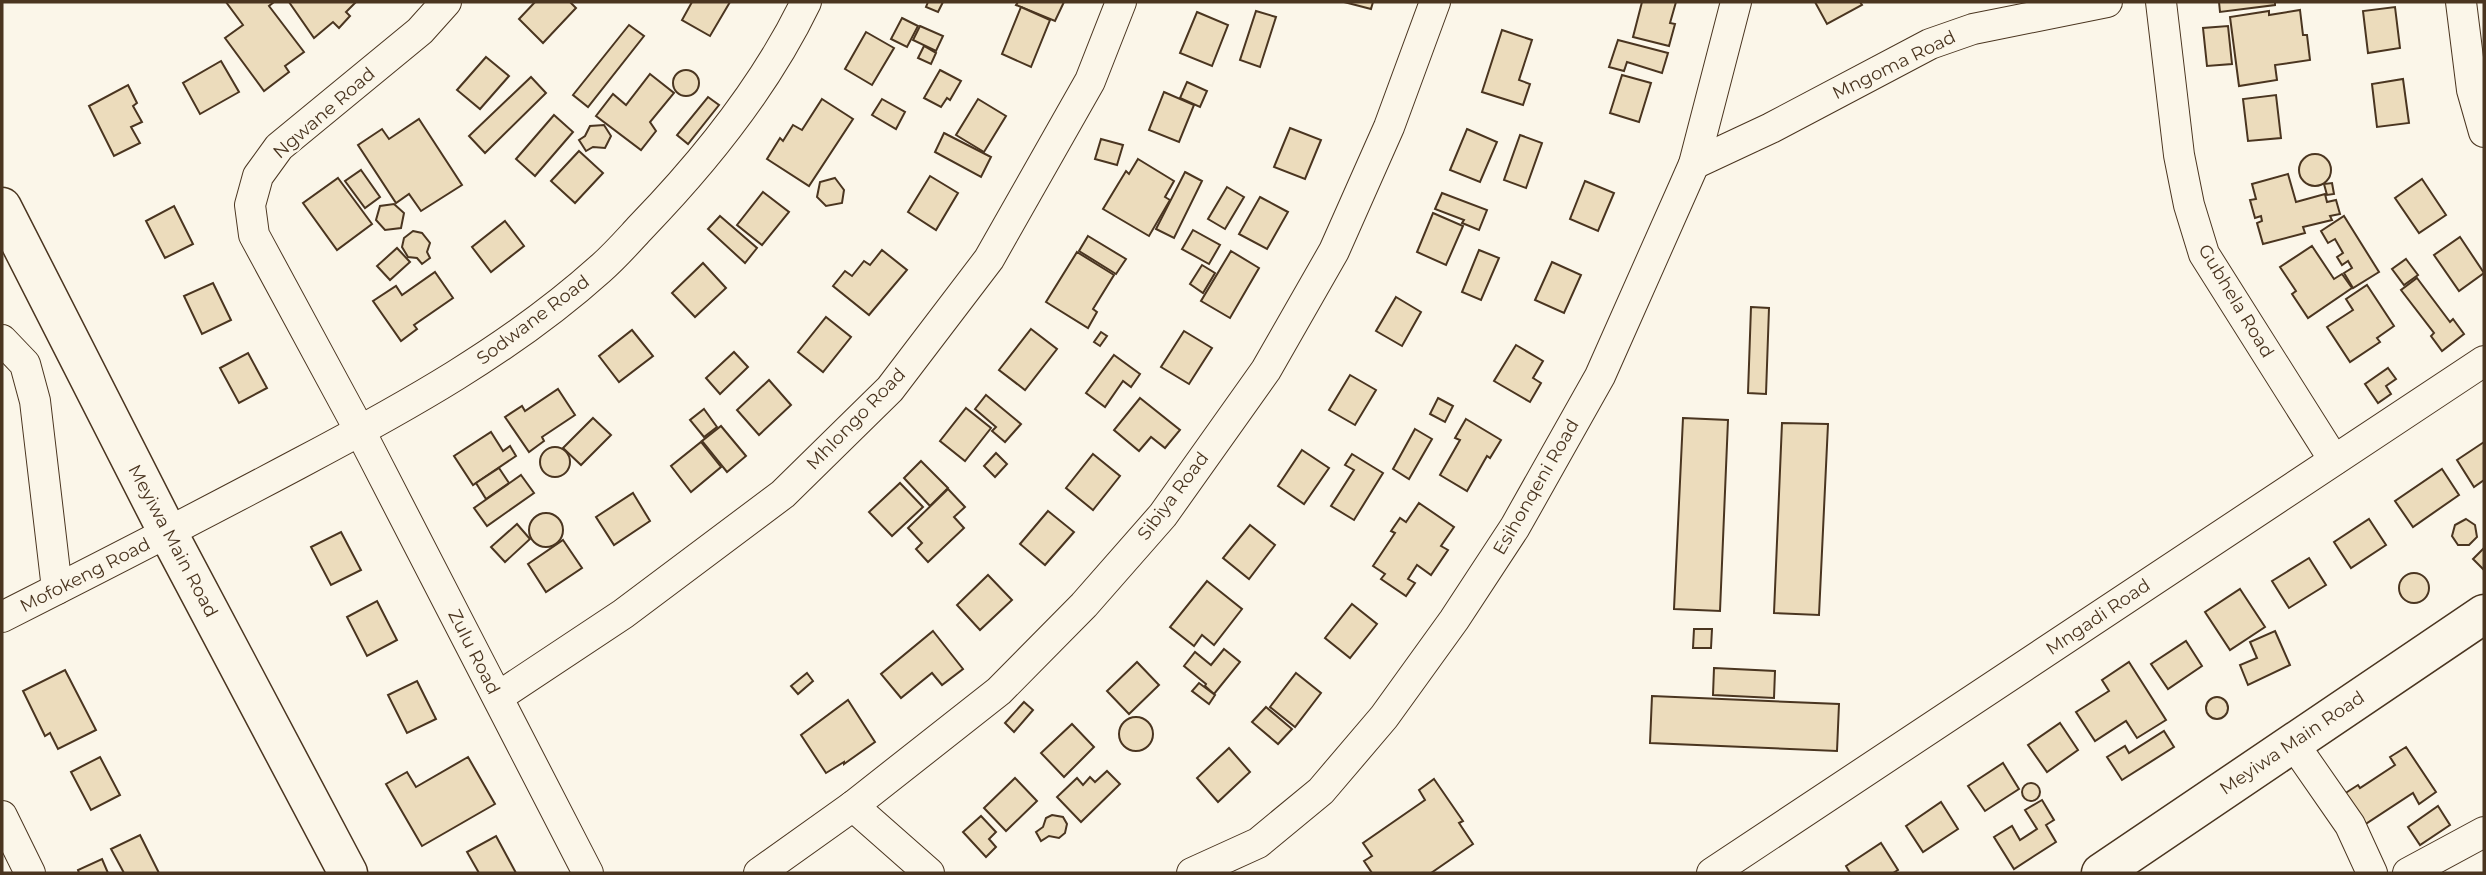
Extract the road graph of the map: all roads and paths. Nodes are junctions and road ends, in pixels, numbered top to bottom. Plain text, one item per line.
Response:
1 (446, 2) edge
2 (806, 2) edge
3 (1121, 2) edge
4 (1435, 2) edge
5 (1736, 2) edge
6 (2107, 2) edge
7 (2161, 2) edge
8 (2461, 2) edge
9 (2484, 132) edge
10 (1694, 164) junction
11 (2, 207) edge
12 (2, 340) edge
13 (2484, 361) edge
14 (360, 431) junction
15 (2334, 460) junction
16 (168, 533) junction
17 (57, 589) junction
18 (2484, 614) edge
19 (2, 617) edge
20 (498, 697) junction
21 (2293, 743) junction
22 (853, 806) junction
23 (2, 816) edge
24 (2484, 832) edge
25 (30, 873) edge
26 (348, 873) edge
27 (587, 873) edge
28 (759, 873) edge
29 (929, 873) edge
30 (1192, 873) edge
31 (1712, 873) edge
32 (2101, 873) edge
33 (2372, 873) edge
34 (2408, 873) edge

1 - 14 street, Ngwane Road
2 - 14 street, Sodwane Road
3 - 20 street, Mhlongo Road
4 - 22 street, Sibiya Road
5 - 10 street, Esihonqeni Road
6 - 10 street, Mngoma Road
7 - 15 street, Gubhela Road
8 - 9 street
10 - 30 street, Esihonqeni Road
11 - 16 street, Meyiwa Main Road
12 - 17 street
13 - 15 street, Mngadi Road
14 - 16 street, Sodwane Road
14 - 20 street, Zulu Road
15 - 31 street, Mngadi Road
16 - 17 street, Mofokeng Road
16 - 26 street, Meyiwa Main Road
17 - 19 street, Mofokeng Road
18 - 21 street, Meyiwa Main Road
20 - 27 street, Zulu Road
21 - 32 street, Meyiwa Main Road
21 - 33 street
22 - 28 street, Sibiya Road
22 - 29 street
23 - 25 street
24 - 34 street

